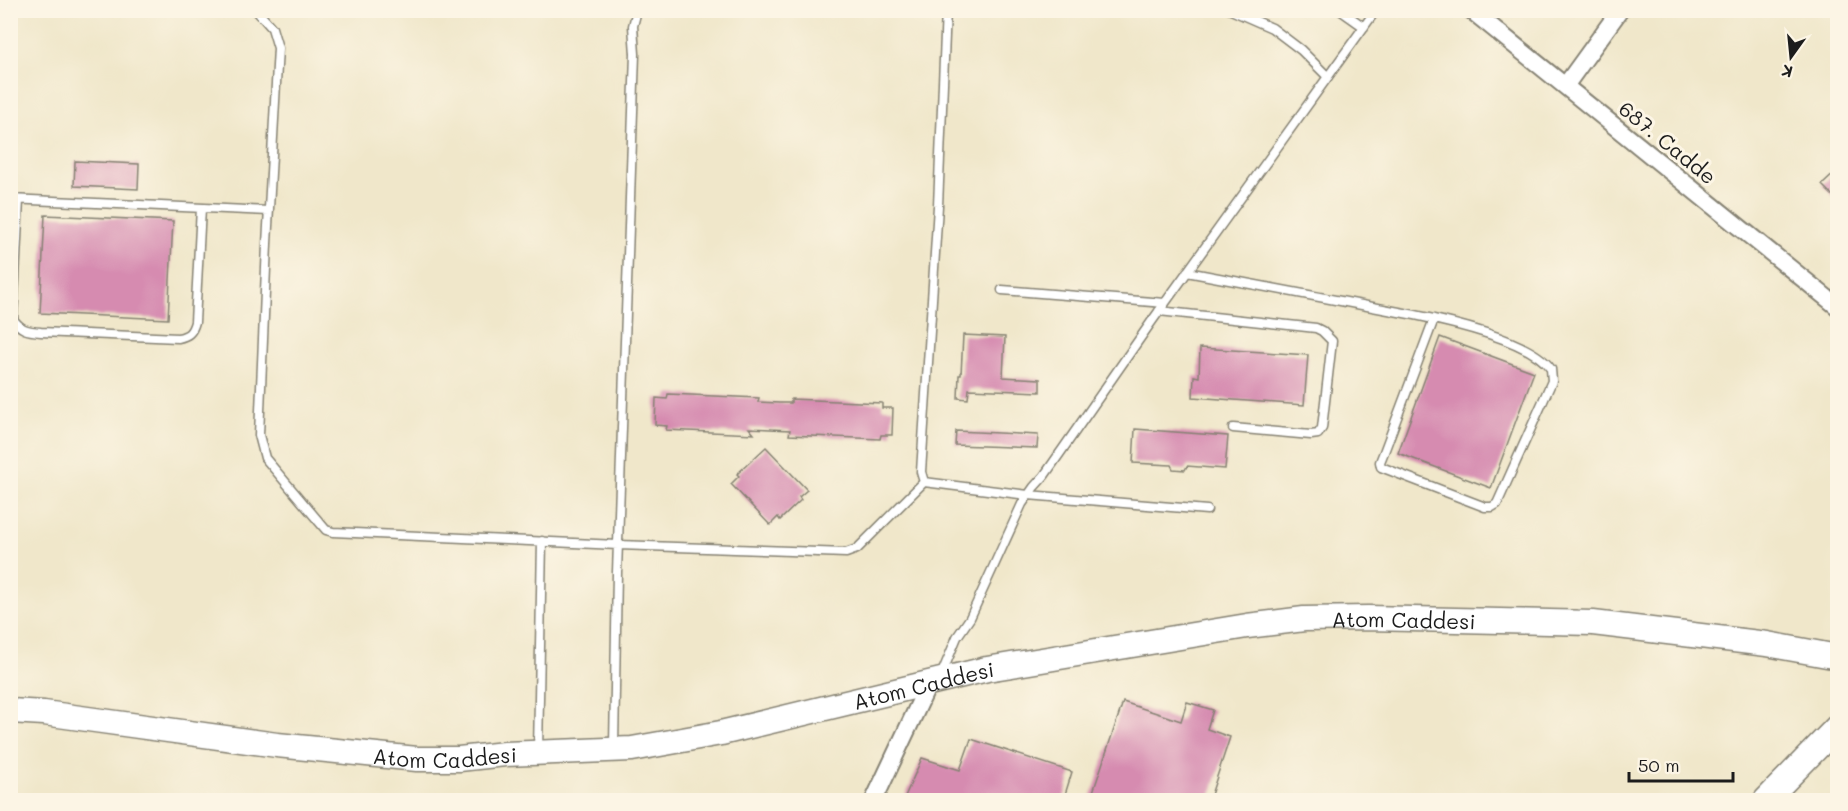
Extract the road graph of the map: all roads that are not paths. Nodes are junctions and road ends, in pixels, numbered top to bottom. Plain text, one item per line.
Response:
1 (256, 10) edge
2 (638, 10) edge
3 (946, 10) edge
4 (1231, 10) edge
5 (1340, 10) edge
6 (1376, 10) edge
7 (1471, 10) edge
8 (1620, 10) edge
9 (1364, 27) junction
10 (1328, 77) junction
11 (1565, 86) junction
12 (15, 199) edge
13 (201, 208) junction
14 (269, 211) junction
15 (1187, 272) junction
16 (1002, 290) dead end
17 (1165, 303) junction
18 (1838, 307) edge
19 (1159, 311) junction
20 (1434, 319) junction
21 (1233, 429) dead end
22 (924, 482) junction
23 (1028, 495) junction
24 (1207, 510) dead end
25 (542, 541) junction
26 (618, 545) junction
27 (1838, 657) edge
28 (934, 682) junction
29 (10, 711) edge
30 (1838, 726) edge
31 (614, 750) junction
32 (538, 752) junction
33 (874, 801) edge
34 (1766, 801) edge

1 - 14 lane
2 - 26 lane
3 - 22 lane
4 - 10 lane
5 - 9 lane
6 - 9 lane
7 - 11 street, 687. Cadde
8 - 11 street
9 - 10 lane
10 - 15 lane
11 - 18 street, 687. Cadde
12 - 13 lane
12 - 13 lane
13 - 14 lane
14 - 25 lane
15 - 17 lane
15 - 20 lane
16 - 17 lane
17 - 19 lane
19 - 21 lane
19 - 23 lane
20 - 20 lane
22 - 23 lane
22 - 26 lane
23 - 24 lane
23 - 28 lane
25 - 26 lane
25 - 32 lane
26 - 31 lane
27 - 28 street, Atom Caddesi
28 - 31 street, Atom Caddesi
28 - 33 street
29 - 32 street, Atom Caddesi
30 - 34 street
31 - 32 street, Atom Caddesi

